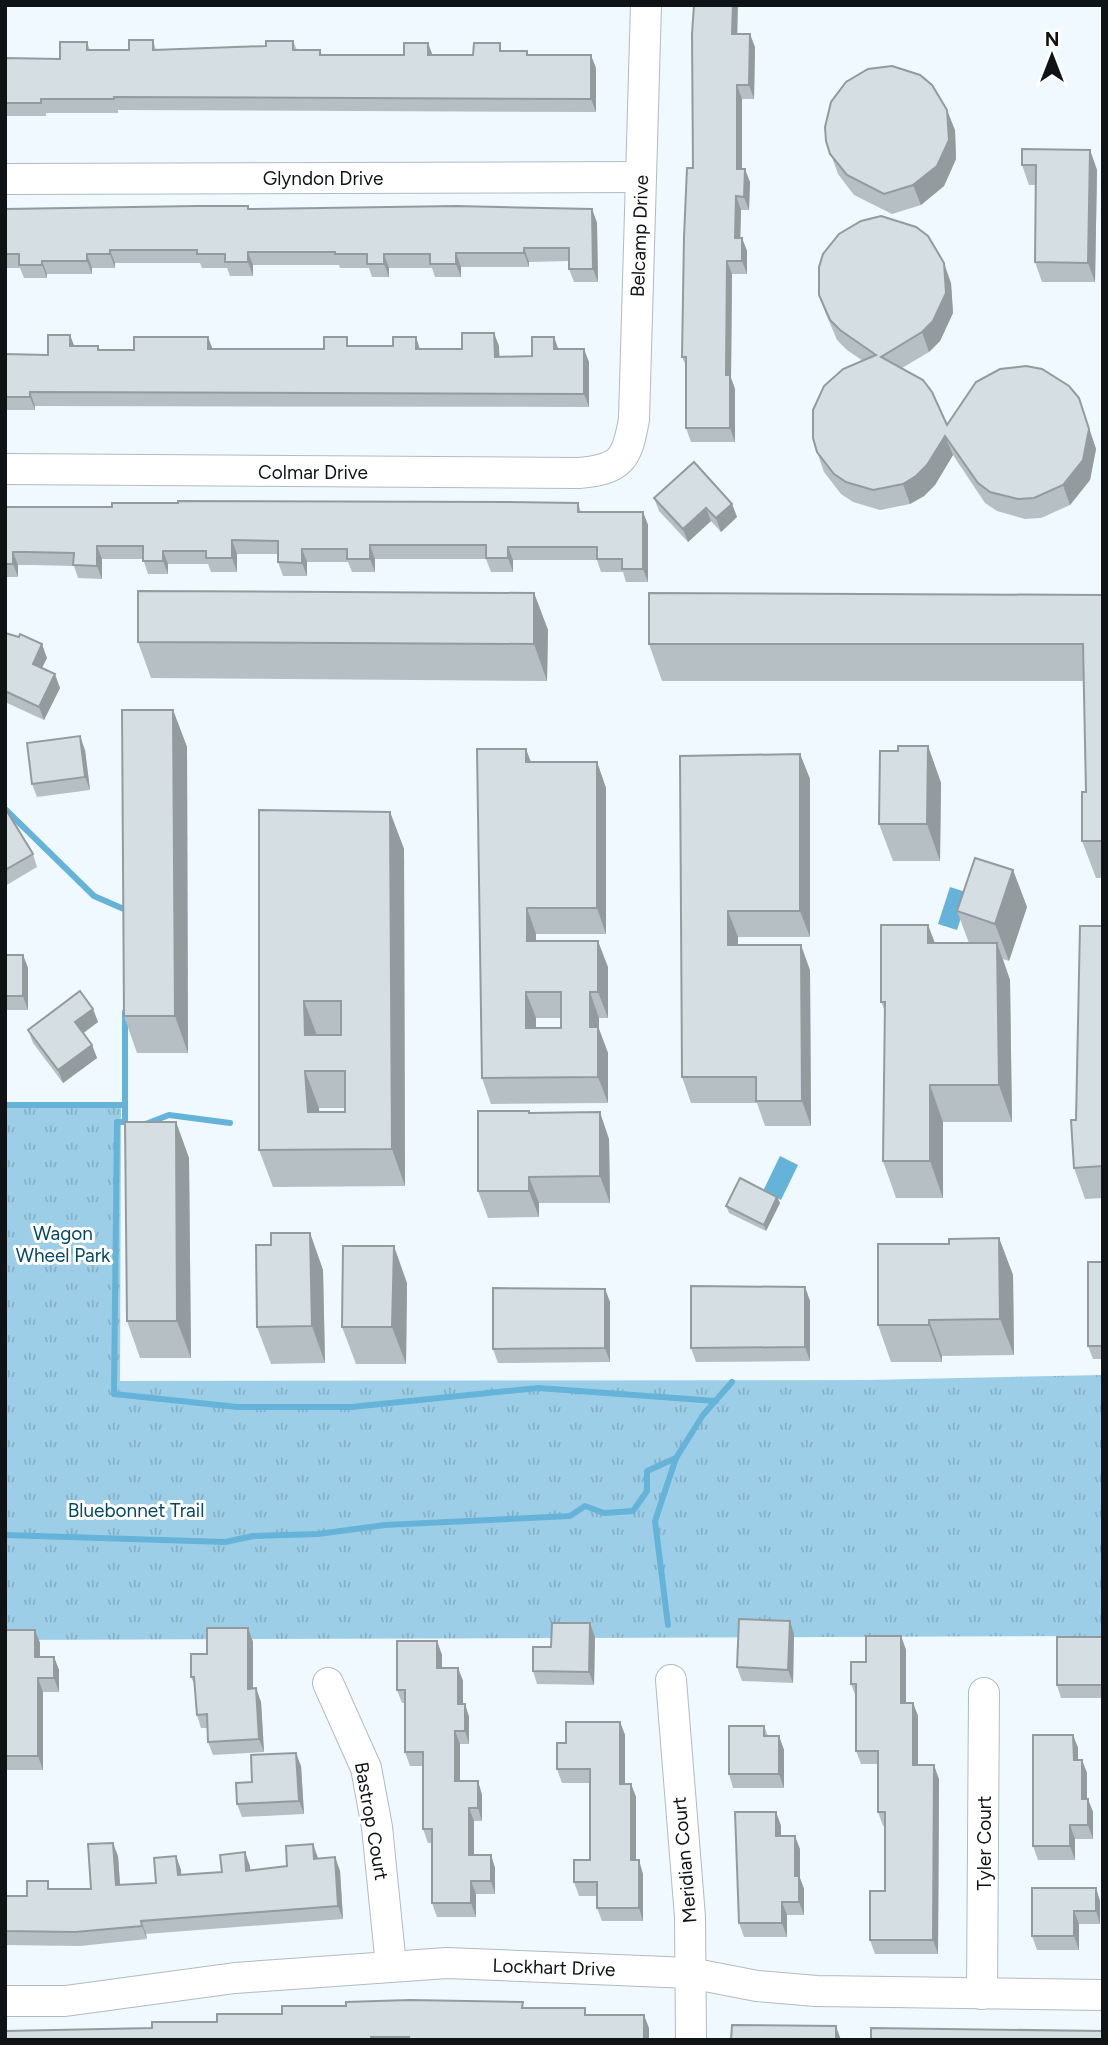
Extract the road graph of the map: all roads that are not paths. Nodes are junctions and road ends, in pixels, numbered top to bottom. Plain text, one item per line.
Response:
1 (646, 5) edge
2 (640, 177) junction
3 (5, 179) edge
4 (618, 464) joint
5 (5, 470) edge
6 (671, 1680) dead end
7 (328, 1683) dead end
8 (984, 1693) dead end
9 (391, 1966) junction
10 (690, 1973) junction
11 (982, 1994) junction
12 (1103, 1995) edge
13 (5, 2001) edge
14 (691, 2040) edge

1 - 2 street, Belcamp Drive
2 - 3 street, Glyndon Drive
2 - 4 street, Belcamp Drive
4 - 5 street, Colmar Drive
6 - 10 street, Meridian Court
7 - 9 street, Bastrop Court
8 - 11 street, Tyler Court
9 - 10 street, Lockhart Drive
9 - 13 street, Lockhart Drive
10 - 11 street, Lockhart Drive
10 - 14 street, Meridian Court
11 - 12 street, Lockhart Drive

